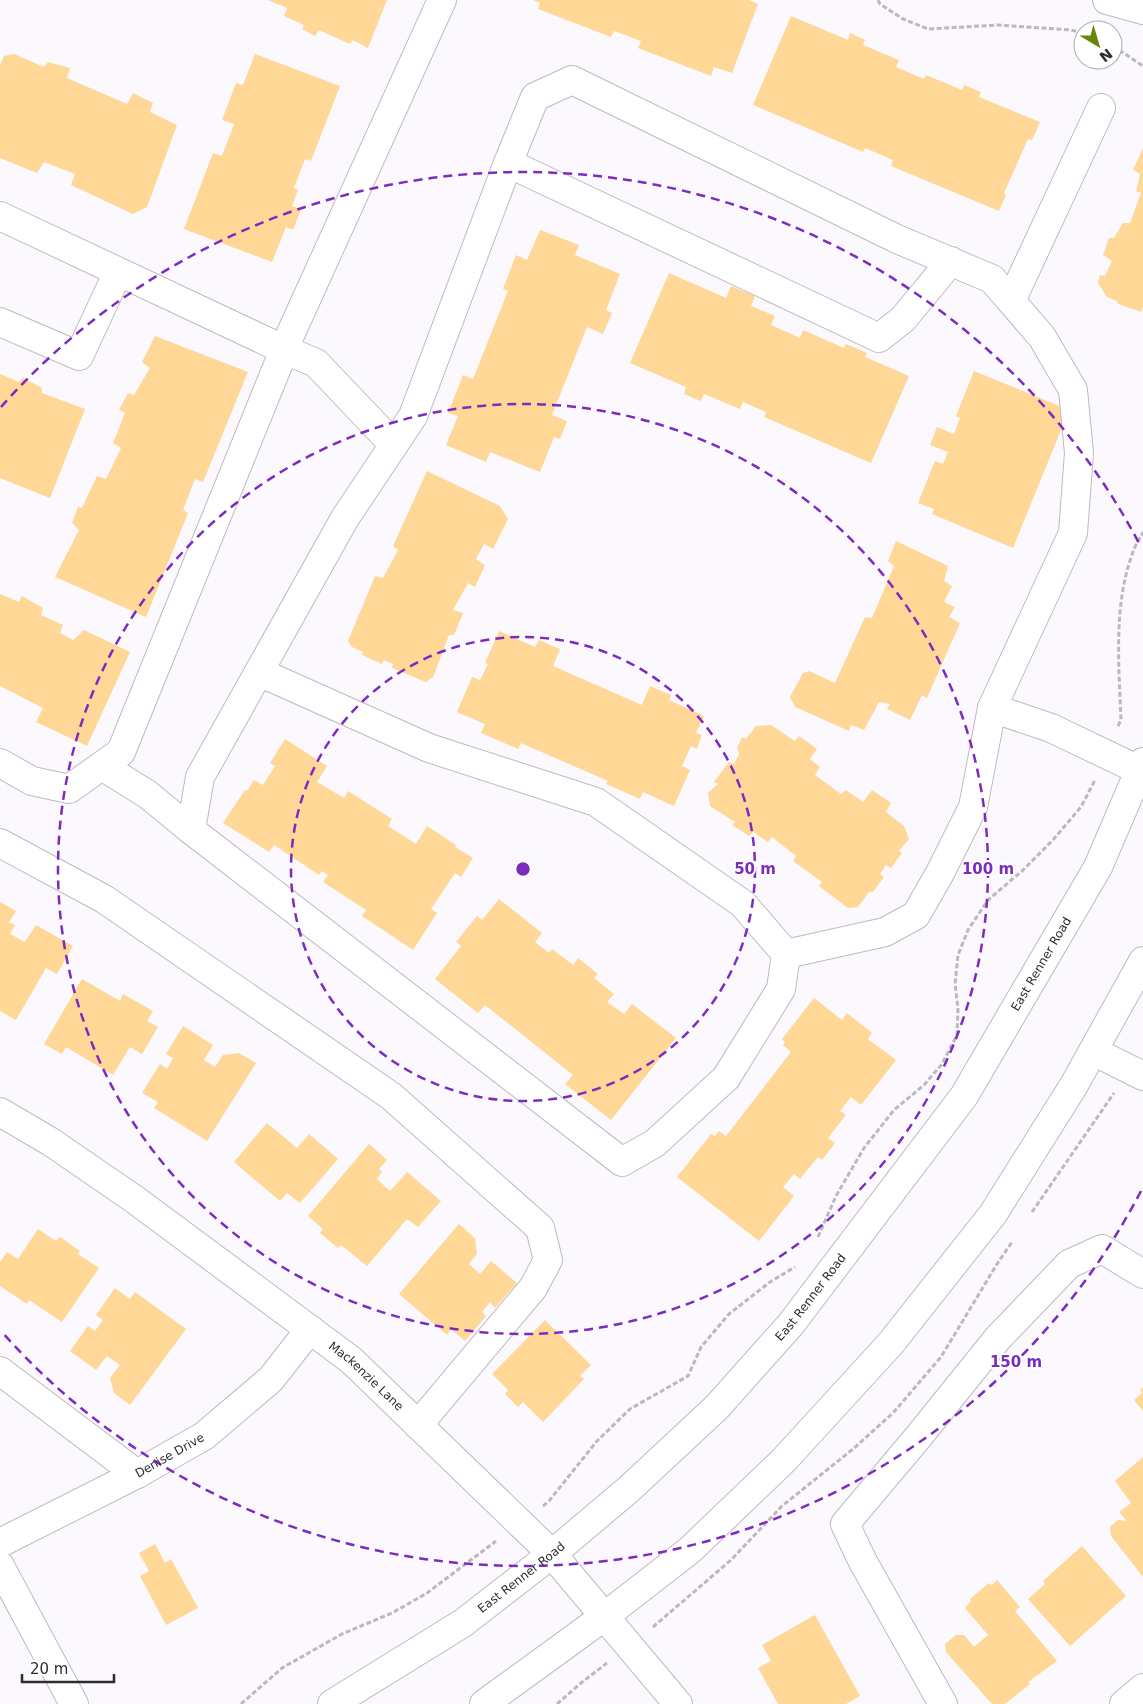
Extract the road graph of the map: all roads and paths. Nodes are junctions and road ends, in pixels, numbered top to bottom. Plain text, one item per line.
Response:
1 (442, 0) edge
2 (878, 0) edge
3 (1107, 0) edge
4 (1143, 10) edge
5 (1073, 31) edge
6 (1123, 53) edge
7 (1143, 66) edge
8 (1101, 108) dead end
9 (508, 163) junction
10 (0, 216) edge
11 (951, 261) junction
12 (118, 272) junction
13 (1011, 301) junction
14 (0, 322) edge
15 (285, 350) junction
16 (394, 445) junction
17 (1143, 532) edge
18 (259, 672) junction
19 (992, 708) junction
20 (1108, 755) junction
21 (0, 762) edge
22 (102, 766) junction
23 (1142, 768) edge
24 (191, 830) junction
25 (0, 843) edge
26 (786, 954) junction
27 (1143, 961) edge
28 (1093, 1051) junction
29 (1143, 1076) edge
30 (0, 1112) edge
31 (816, 1240) dead end
32 (798, 1265) dead end
33 (1143, 1274) edge
34 (310, 1329) junction
35 (0, 1371) edge
36 (418, 1424) junction
37 (137, 1474) junction
38 (521, 1524) junction
39 (0, 1543) edge
40 (552, 1554) junction
41 (0, 1566) edge
42 (605, 1616) junction
43 (1143, 1688) edge
44 (74, 1704) edge
45 (241, 1704) edge
46 (332, 1704) edge
47 (484, 1704) edge
48 (678, 1704) edge
49 (943, 1704) edge
50 (1124, 1704) edge

1 - 15 main road
2 - 5 path
3 - 4 main road
6 - 7 path
8 - 13 main road
9 - 11 main road
9 - 11 main road
9 - 16 main road
10 - 12 main road
11 - 13 main road
12 - 14 main road
12 - 15 main road
13 - 19 main road
15 - 16 main road
15 - 22 main road
16 - 18 main road
17 - 20 path
18 - 24 main road
18 - 26 main road
19 - 20 main road
19 - 26 main road
20 - 23 main road
20 - 31 path
21 - 22 main road
22 - 24 main road
23 - 40 main road, East Renner Road
24 - 26 main road
25 - 36 main road
27 - 28 main road
28 - 29 main road
28 - 42 main road
30 - 34 main road, Mackenzie Lane
32 - 38 path
33 - 49 main road
34 - 36 main road, Mackenzie Lane
34 - 37 main road, Denise Drive
35 - 37 main road
36 - 38 main road, Mackenzie Lane
37 - 39 main road, Denise Drive
38 - 40 main road, Mackenzie Lane
38 - 45 path
40 - 42 main road, Mackenzie Lane
40 - 46 main road, East Renner Road
41 - 44 main road
42 - 47 main road
42 - 48 main road, Mackenzie Lane
43 - 50 main road

